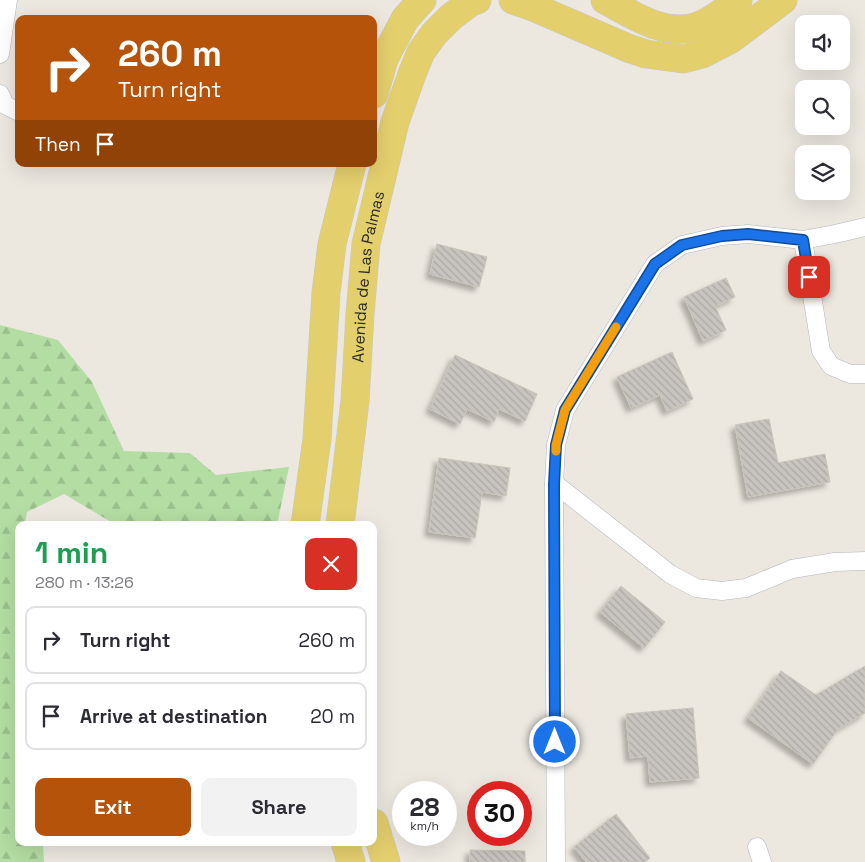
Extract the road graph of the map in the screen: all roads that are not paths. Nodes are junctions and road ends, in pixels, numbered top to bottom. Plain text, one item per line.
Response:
1 (8, 0) edge
2 (422, 0) edge
3 (477, 0) edge
4 (513, 0) edge
5 (605, 0) edge
6 (738, 0) edge
7 (783, 0) edge
8 (0, 54) edge
9 (377, 84) edge
10 (0, 94) edge
11 (15, 110) edge
12 (351, 167) edge
13 (865, 227) edge
14 (803, 240) junction
15 (865, 374) edge
16 (554, 484) junction
17 (306, 521) edge
18 (340, 521) edge
19 (865, 561) edge
20 (377, 833) edge
21 (346, 846) edge
22 (351, 862) edge
23 (386, 862) edge
24 (556, 862) edge

1 - 8 street
2 - 9 main road
3 - 18 main road, Avenida de Las Palmas
4 - 7 main road
5 - 6 main road
10 - 11 street
12 - 17 main road
13 - 14 street
14 - 15 street
14 - 16 street
16 - 19 street
16 - 24 street
20 - 23 main road
21 - 22 main road

